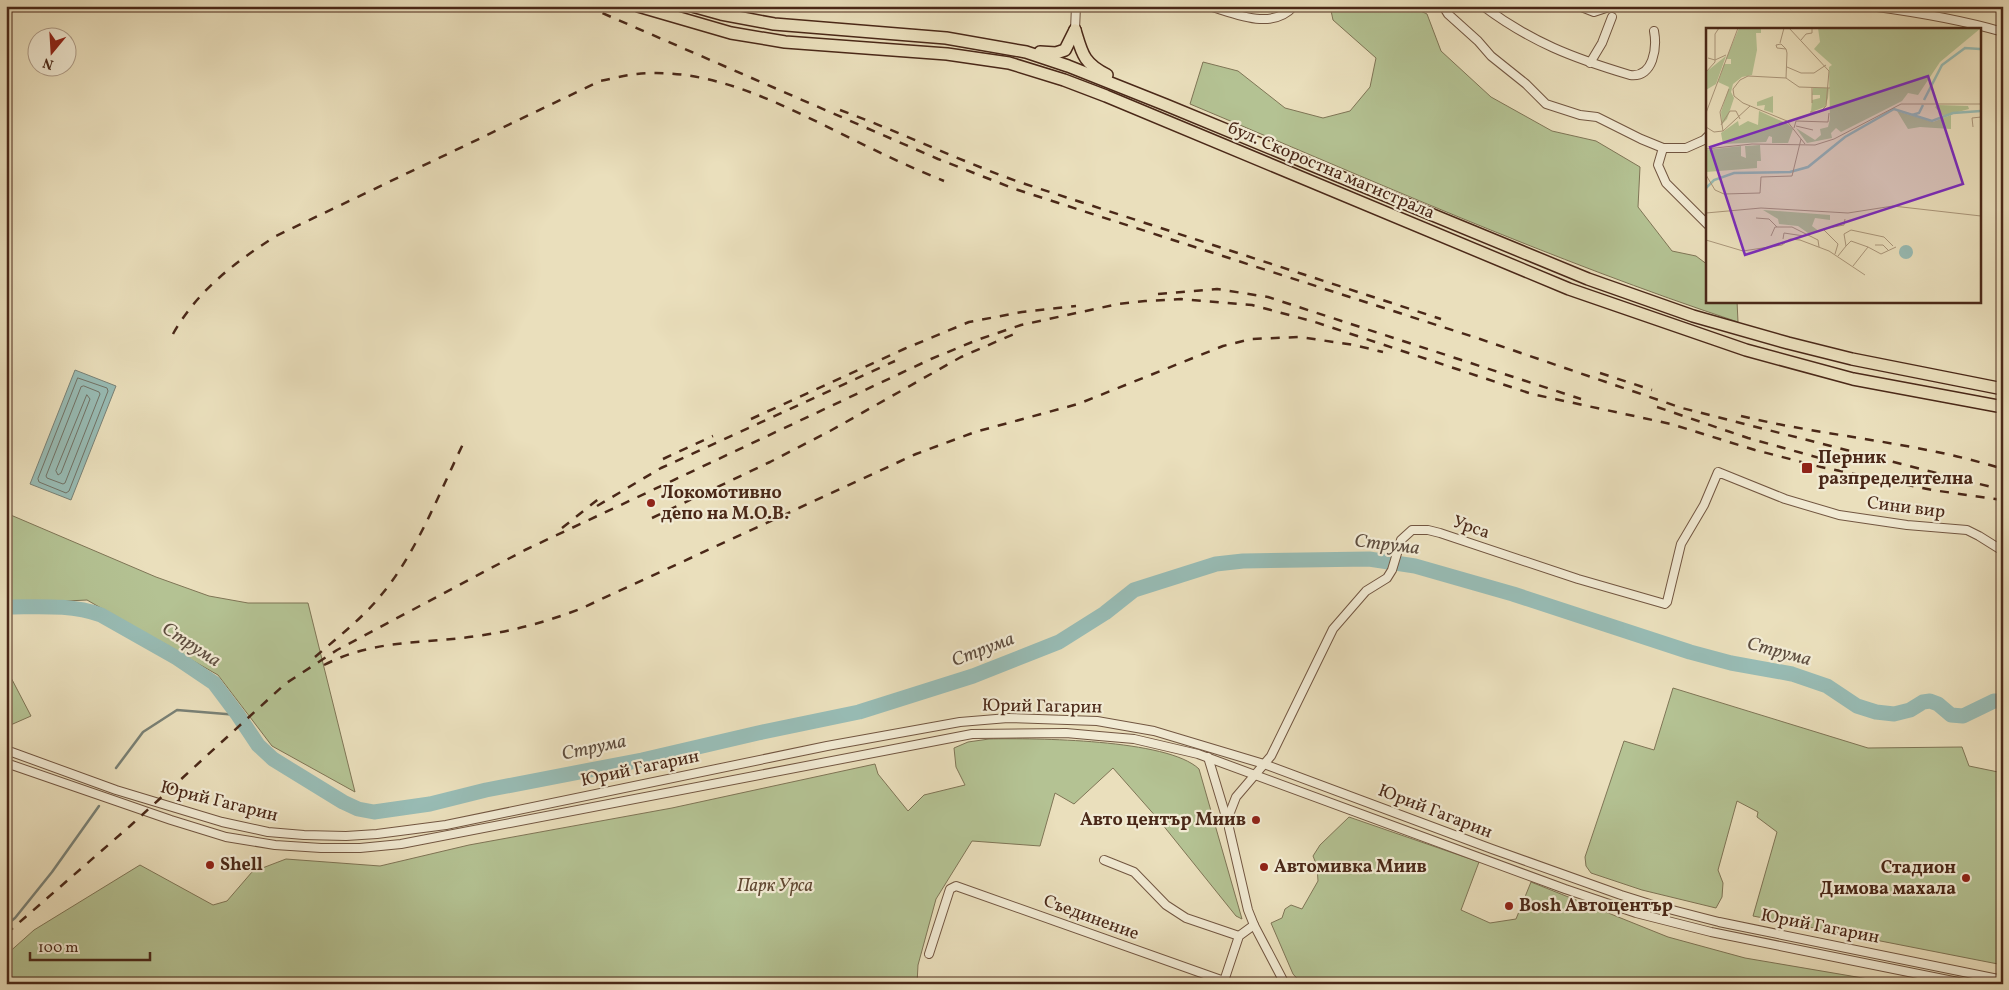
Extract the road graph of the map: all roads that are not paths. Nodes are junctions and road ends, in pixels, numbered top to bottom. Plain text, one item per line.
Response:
1 (638, 6) edge
2 (692, 6) edge
3 (1076, 6) edge
4 (1209, 6) edge
5 (1294, 6) edge
6 (1443, 6) edge
7 (1483, 6) edge
8 (1579, 6) edge
9 (1612, 6) edge
10 (1870, 6) edge
11 (1612, 16) dead end
12 (1075, 30) junction
13 (1654, 31) dead end
14 (2003, 32) edge
15 (1005, 47) junction
16 (1590, 63) junction
17 (1166, 105) junction
18 (1706, 138) edge
19 (1664, 148) junction
20 (1706, 223) edge
21 (2003, 389) edge
22 (2003, 408) edge
23 (1718, 472) joint
24 (2003, 552) edge
25 (6, 750) edge
26 (1208, 757) junction
27 (6, 763) edge
28 (1264, 764) junction
29 (1254, 773) junction
30 (1229, 828) junction
31 (1104, 860) dead end
32 (1254, 925) junction
33 (1239, 936) junction
34 (929, 954) dead end
35 (1944, 967) junction
36 (1916, 973) junction
37 (2003, 980) edge
38 (1225, 982) edge
39 (1285, 984) edge
40 (1968, 984) edge

1 - 22 highway, бул. Скоростна магистрала
2 - 15 highway, бул. Скоростна магистрала
3 - 12 street
4 - 5 street
6 - 19 street
7 - 16 street
8 - 9 street
10 - 14 street
11 - 16 street
12 - 15 highway
12 - 17 highway
13 - 16 street
15 - 17 highway, бул. Скоростна магистрала
17 - 21 highway, бул. Скоростна магистрала
18 - 19 street
19 - 20 street
23 - 24 street, Сини вир
23 - 28 street, Урса
25 - 28 street, Юрий Гагарин
26 - 27 street, Юрий Гагарин
26 - 29 street, Юрий Гагарин
26 - 30 street
28 - 29 street, Урса
28 - 35 street, Юрий Гагарин
29 - 30 street, Урса
29 - 36 street, Юрий Гагарин
30 - 32 street
31 - 33 street
32 - 33 street
32 - 39 street
33 - 38 street, Съединение
34 - 38 street, Съединение
35 - 36 street
35 - 37 street, Юрий Гагарин
36 - 40 street, Юрий Гагарин

